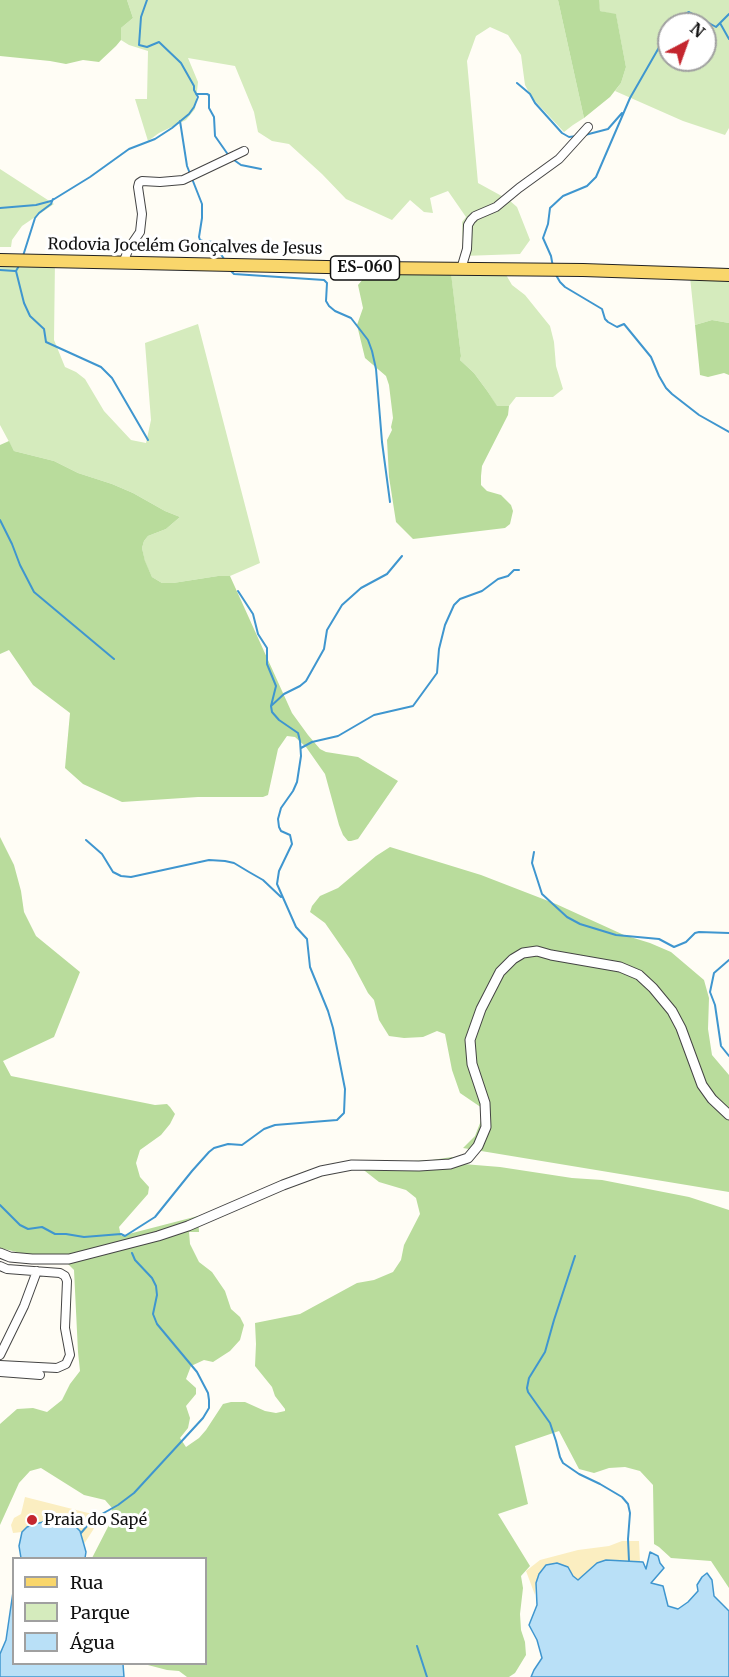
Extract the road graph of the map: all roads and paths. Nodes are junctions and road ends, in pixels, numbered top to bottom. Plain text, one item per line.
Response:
1 (588, 127) dead end
2 (244, 151) dead end
3 (0, 260) edge
4 (123, 263) junction
5 (461, 269) junction
6 (729, 275) edge
7 (729, 1115) edge
8 (0, 1253) edge
9 (0, 1266) edge
10 (37, 1271) junction
11 (0, 1355) edge
12 (0, 1365) edge
13 (0, 1372) edge
14 (40, 1375) dead end

1 - 5 street
2 - 4 street
3 - 4 main road, Rodovia Jocelém Gonçalves de Jesus / ES-060
4 - 5 main road, Rodovia Jocelém Gonçalves de Jesus / ES-060
5 - 6 main road, Rodovia Jocelém Gonçalves de Jesus / ES-060
7 - 8 street
9 - 10 street
10 - 11 street
10 - 12 street
13 - 14 street

